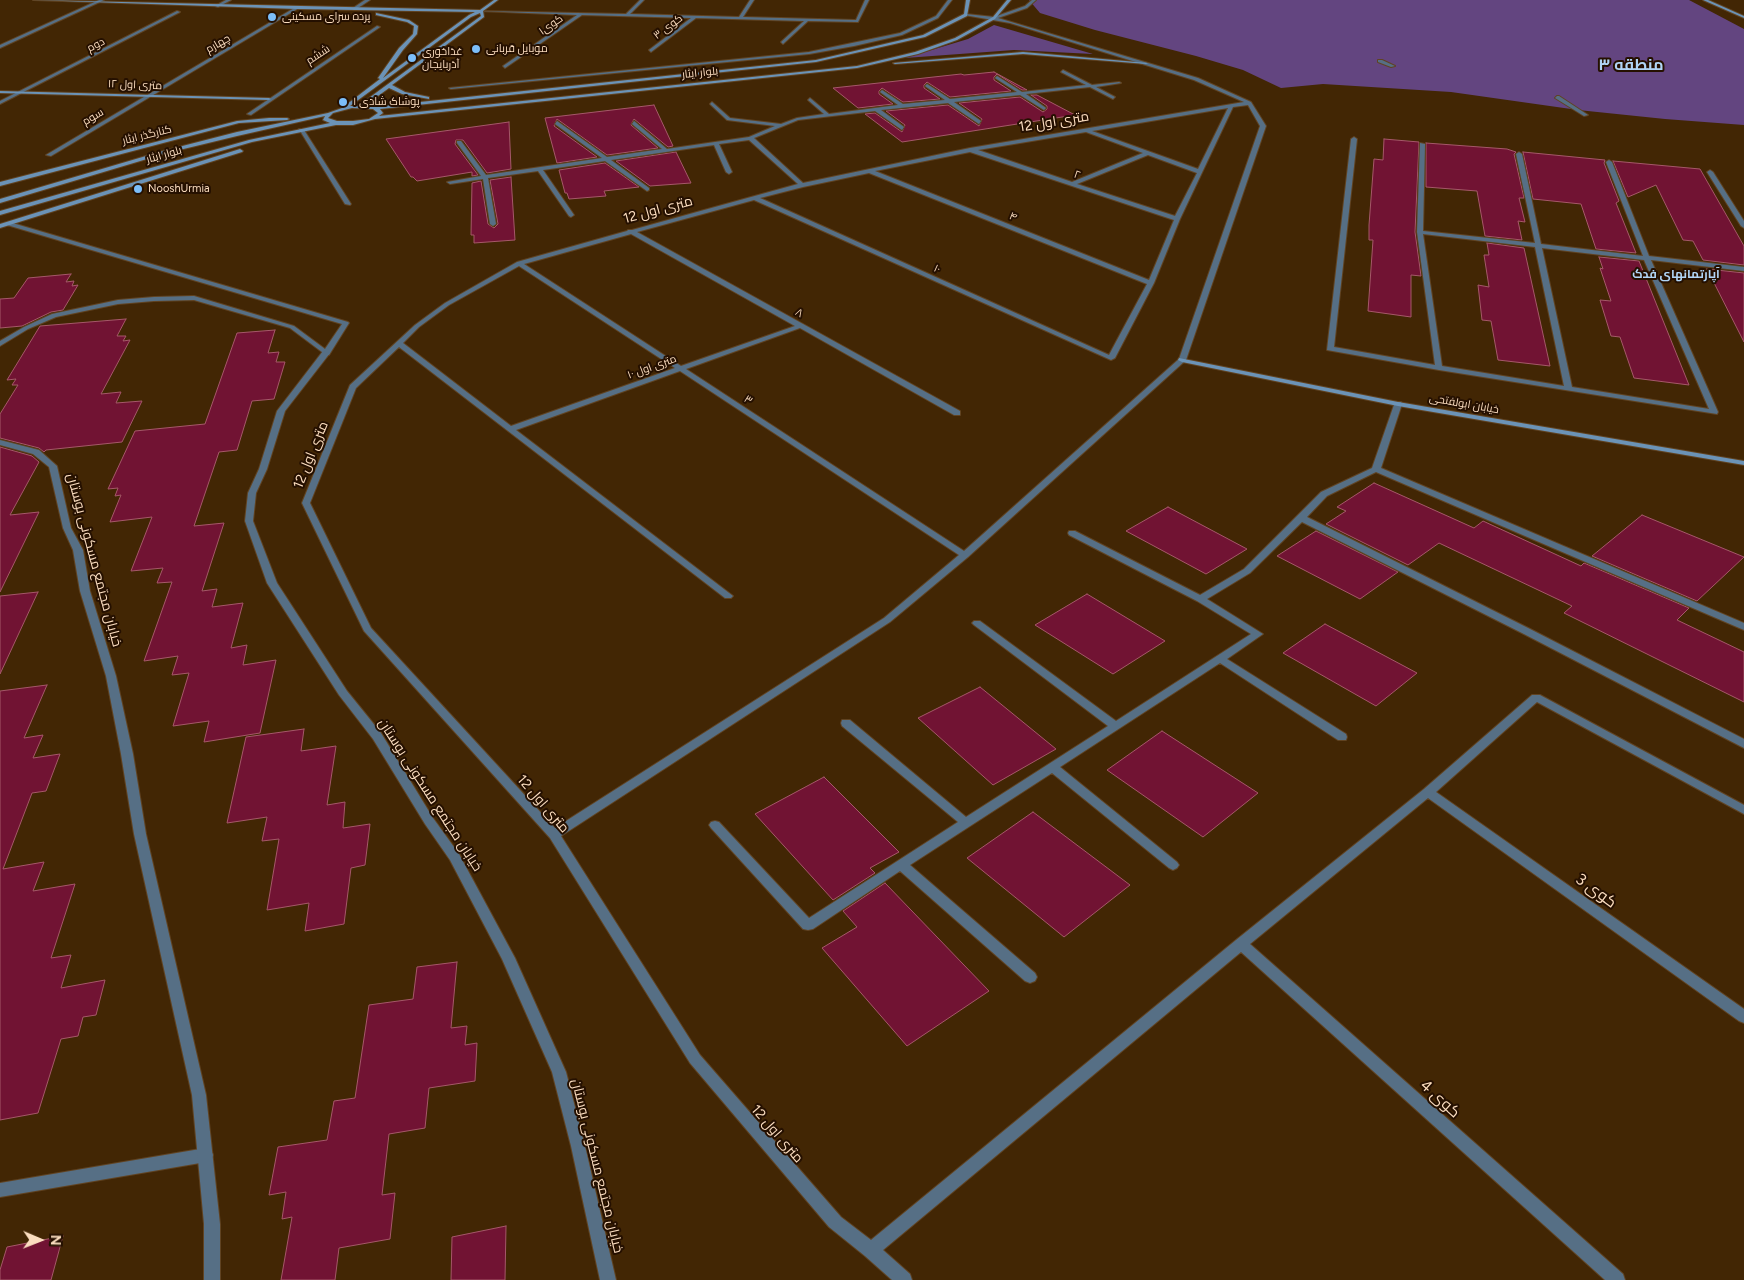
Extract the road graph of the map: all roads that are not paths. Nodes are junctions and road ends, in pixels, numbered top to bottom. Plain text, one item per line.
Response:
1 (36, 0) edge
2 (102, 0) edge
3 (229, 0) edge
4 (368, 0) edge
5 (496, 0) edge
6 (642, 0) edge
7 (752, 0) edge
8 (867, 0) edge
9 (950, 0) edge
10 (968, 0) edge
11 (1009, 0) edge
12 (1034, 0) edge
13 (1704, 0) edge
14 (97, 2) junction
15 (217, 6) junction
16 (297, 8) junction
17 (354, 9) junction
18 (481, 11) junction
19 (178, 12) dead end
20 (582, 13) junction
21 (627, 14) junction
22 (966, 15) junction
23 (696, 16) junction
24 (741, 17) junction
25 (1744, 17) edge
26 (994, 18) junction
27 (808, 19) junction
28 (378, 27) dead end
29 (783, 43) dead end
30 (0, 47) edge
31 (650, 51) dead end
32 (1380, 61) dead end
33 (1146, 63) junction
34 (857, 66) junction
35 (1393, 66) dead end
36 (505, 67) dead end
37 (1063, 71) dead end
38 (997, 77) dead end
39 (1119, 83) dead end
40 (388, 85) junction
41 (927, 85) dead end
42 (1090, 86) junction
43 (373, 87) junction
44 (451, 88) dead end
45 (882, 91) dead end
46 (0, 92) edge
47 (22, 92) junction
48 (1020, 93) junction
49 (148, 96) junction
50 (1557, 97) dead end
51 (1113, 98) dead end
52 (269, 99) junction
53 (458, 99) junction
54 (810, 99) dead end
55 (950, 101) junction
56 (0, 103) edge
57 (712, 103) dead end
58 (1249, 103) junction
59 (1232, 105) junction
60 (902, 106) junction
61 (360, 107) junction
62 (344, 108) junction
63 (373, 108) junction
64 (876, 109) junction
65 (1044, 109) dead end
66 (249, 114) dead end
67 (327, 114) junction
68 (828, 115) junction
69 (1586, 115) dead end
70 (376, 118) junction
71 (301, 120) junction
72 (979, 122) dead end
73 (336, 123) junction
74 (557, 123) dead end
75 (634, 123) dead end
76 (781, 126) junction
77 (902, 128) dead end
78 (302, 130) junction
79 (1086, 131) junction
80 (277, 135) junction
81 (750, 138) junction
82 (1354, 139) dead end
83 (459, 142) dead end
84 (716, 143) junction
85 (1422, 144) dead end
86 (666, 150) junction
87 (970, 150) junction
88 (1147, 153) junction
89 (1519, 154) dead end
90 (49, 155) dead end
91 (607, 159) junction
92 (1609, 162) dead end
93 (540, 169) junction
94 (869, 171) junction
95 (729, 172) dead end
96 (1200, 172) junction
97 (1710, 172) dead end
98 (484, 177) junction
99 (450, 182) dead end
100 (0, 184) edge
101 (1071, 184) junction
102 (802, 185) junction
103 (647, 189) dead end
104 (754, 198) junction
105 (0, 200) edge
106 (348, 204) dead end
107 (0, 213) edge
108 (571, 215) dead end
109 (1177, 219) junction
110 (9, 224) junction
111 (493, 224) dead end
112 (0, 226) edge
113 (1744, 226) edge
114 (630, 231) junction
115 (1420, 232) junction
116 (1537, 246) junction
117 (1647, 258) junction
118 (519, 263) junction
119 (1744, 269) edge
120 (1151, 283) junction
121 (800, 326) junction
122 (398, 343) junction
123 (0, 344) edge
124 (326, 353) junction
125 (1182, 360) junction
126 (1439, 368) junction
127 (681, 369) junction
128 (1568, 388) junction
129 (1398, 404) junction
130 (957, 413) dead end
131 (511, 429) junction
132 (0, 442) edge
133 (1744, 463) edge
134 (1376, 469) junction
135 (1301, 518) junction
136 (1072, 533) dead end
137 (965, 555) junction
138 (728, 596) dead end
139 (1200, 599) junction
140 (977, 623) dead end
141 (1744, 627) edge
142 (1220, 660) junction
143 (846, 723) dead end
144 (1116, 726) junction
145 (1342, 736) dead end
146 (1744, 744) edge
147 (1052, 767) junction
148 (1428, 792) junction
149 (1744, 810) edge
150 (966, 823) junction
151 (715, 825) dead end
152 (554, 835) junction
153 (901, 864) junction
154 (1173, 865) dead end
155 (1241, 944) junction
156 (1030, 976) dead end
157 (1744, 1017) edge
158 (206, 1155) junction
159 (0, 1190) edge
160 (871, 1250) junction
161 (212, 1280) edge
162 (608, 1280) edge
163 (904, 1280) edge
164 (1616, 1280) edge

1 - 14 main road
2 - 14 street
3 - 15 street
4 - 17 street
5 - 18 main road
6 - 21 street
7 - 24 street
8 - 27 street
9 - 44 street
10 - 22 main road
11 - 26 main road, بلوار ایثار
12 - 26 street
13 - 25 main road
14 - 15 main road
14 - 30 street
15 - 16 main road
16 - 17 main road
16 - 49 street, چهارم
17 - 18 main road
17 - 43 main road
18 - 20 street
18 - 40 main road
18 - 43 main road
19 - 47 street, دوم
20 - 21 street
20 - 36 street, کوی۱
21 - 23 street
22 - 26 street
22 - 53 main road, بلوار ایثار
23 - 24 street
23 - 31 street, کوی ۳
24 - 27 street
26 - 33 street
26 - 34 main road, بلوار ایثار
27 - 29 street
28 - 52 street, ششم
32 - 35 street
33 - 34 main road
33 - 58 street
34 - 70 main road, بلوار ایثار
37 - 42 street
38 - 48 street
39 - 42 street
40 - 53 main road
40 - 61 main road
41 - 55 street
42 - 48 street
42 - 51 street
43 - 62 main road
45 - 60 street
46 - 47 main road, ۱۲ متری اول
47 - 49 main road, ۱۲ متری اول
47 - 56 street, دوم
48 - 55 street
48 - 65 street
49 - 52 main road, ۱۲ متری اول
49 - 90 street, سوم
50 - 69 street
52 - 66 street, ششم
53 - 63 main road, بلوار ایثار
54 - 68 street
55 - 60 street
55 - 72 street
57 - 76 street
58 - 59 street, 12 متری اول
58 - 125 street
59 - 79 street, 12 متری اول
59 - 96 street
60 - 64 street
61 - 62 main road, بلوار ایثار
61 - 63 main road, بلوار ایثار
62 - 67 main road, بلوار ایثار
63 - 70 main road
64 - 68 street
64 - 77 street
67 - 71 main road, بلوار ایثار
67 - 73 main road
68 - 76 street
70 - 73 main road, بلوار ایثار
71 - 100 main road, کنارگذر ایثار
71 - 105 main road, بلوار ایثار
73 - 78 main road, بلوار ایثار
74 - 91 street
75 - 86 street
76 - 81 street
78 - 80 main road, بلوار ایثار
78 - 106 street
79 - 87 street, 12 متری اول
79 - 88 street
80 - 107 main road, بلوار ایثار
80 - 110 main road
81 - 84 street
81 - 102 street
82 - 126 street
83 - 98 street
84 - 86 street
84 - 95 street
85 - 115 street
86 - 91 street
87 - 94 street, 12 متری اول
87 - 101 street, ۲
88 - 96 street
88 - 101 street
89 - 116 street
91 - 93 street
91 - 103 street
92 - 117 street
93 - 98 street
93 - 108 street
94 - 102 street, 12 متری اول
94 - 120 street, ۴
96 - 109 street
97 - 113 street
98 - 99 street
98 - 111 street
101 - 109 street, ۲
102 - 104 street, 12 متری اول
104 - 114 street, 12 متری اول
104 - 120 street, ۱۰
109 - 120 street
110 - 112 main road
110 - 124 street, خیابان مجتمع مسکونی بوستان
114 - 118 street, 12 متری اول
114 - 121 street, ۸
115 - 116 street
115 - 126 street
116 - 117 street
116 - 128 street
117 - 119 street
117 - 128 street
118 - 122 street, 12 متری اول
118 - 127 street, ۳
121 - 127 street, ۱۰ متری اول
121 - 130 street, ۸
122 - 131 street
122 - 152 street, 12 متری اول
123 - 124 street
124 - 162 street, خیابان مجتمع مسکونی بوستان
125 - 129 main road, خیابان ابولفتحی
125 - 137 street
126 - 128 street
127 - 131 street, ۱۰ متری اول
127 - 137 street, ۳
129 - 133 main road, خیابان ابولفتحی
129 - 134 street
131 - 138 street
132 - 158 street, خیابان مجتمع مسکونی بوستان
134 - 135 street
134 - 141 street
135 - 139 street
135 - 146 street
136 - 139 street
137 - 152 street
139 - 142 street
140 - 144 street
142 - 144 street
142 - 145 street
143 - 150 street
144 - 147 street
147 - 150 street
147 - 154 street
148 - 149 street
148 - 155 street
148 - 157 street, کوی 3
150 - 153 street
151 - 153 street
152 - 160 street, 12 متری اول
153 - 156 street
155 - 160 street
155 - 164 street, کوی 4
158 - 159 street
158 - 161 street, خیابان مجتمع مسکونی بوستان
160 - 163 street, 12 متری اول

